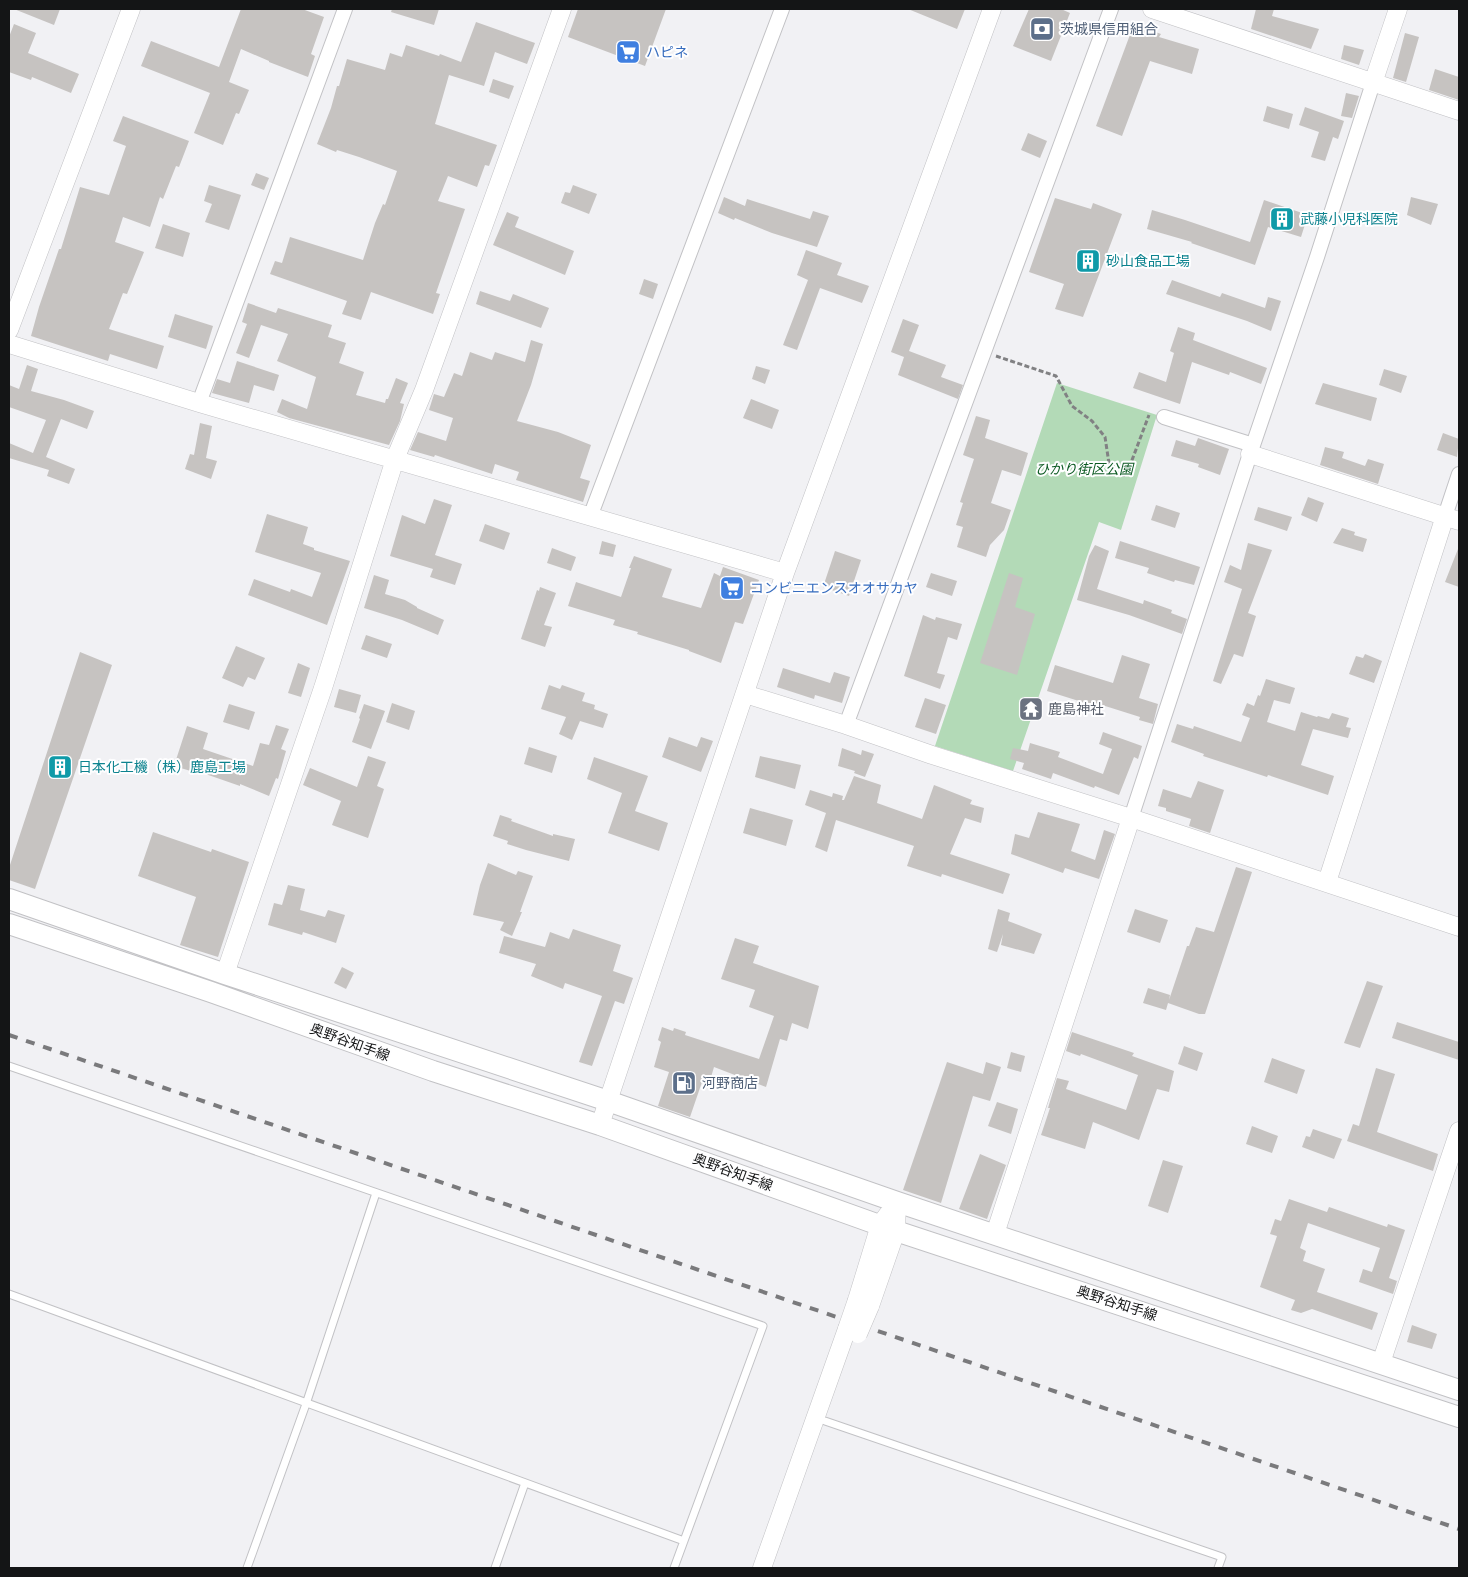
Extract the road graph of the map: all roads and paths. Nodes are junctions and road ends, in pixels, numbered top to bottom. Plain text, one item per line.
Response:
1 (131, 9) edge
2 (345, 9) edge
3 (562, 9) edge
4 (782, 9) edge
5 (992, 9) edge
6 (1111, 9) edge
7 (1152, 9) edge
8 (1398, 9) edge
9 (1373, 82) junction
10 (1459, 111) edge
11 (9, 330) edge
12 (9, 344) edge
13 (984, 352) junction
14 (199, 403) junction
15 (1149, 416) dead end
16 (1164, 417) dead end
17 (1251, 449) junction
18 (395, 459) junction
19 (1459, 474) edge
20 (590, 517) junction
21 (1452, 519) edge
22 (785, 573) junction
23 (745, 694) junction
24 (846, 724) junction
25 (1131, 818) junction
26 (1326, 882) junction
27 (9, 899) edge
28 (9, 924) edge
29 (1459, 927) edge
30 (225, 974) junction
31 (9, 1066) edge
32 (608, 1101) junction
33 (600, 1125) junction
34 (1459, 1131) edge
35 (376, 1194) junction
36 (897, 1202) junction
37 (888, 1228) junction
38 (995, 1234) junction
39 (9, 1294) edge
40 (852, 1331) junction
41 (1381, 1363) junction
42 (1459, 1390) edge
43 (306, 1404) junction
44 (1459, 1418) edge
45 (825, 1420) junction
46 (525, 1483) junction
47 (684, 1541) junction
48 (247, 1568) edge
49 (495, 1568) edge
50 (674, 1568) edge
51 (762, 1568) edge
52 (773, 1568) edge
53 (1218, 1568) edge

1 - 11 street
2 - 14 street
3 - 18 street
4 - 20 street
5 - 22 street
6 - 13 street
7 - 9 street
8 - 9 street
9 - 10 street
9 - 17 street
12 - 14 street
13 - 15 path
13 - 24 street
14 - 18 street
16 - 17 street
17 - 21 street
17 - 25 street
18 - 20 street
18 - 30 street
19 - 21 street
20 - 22 street
21 - 26 street
22 - 23 street
23 - 24 street
23 - 32 street
24 - 25 street
25 - 26 street
25 - 38 street
26 - 29 street
27 - 30 main road, 奥野谷知手線
28 - 33 main road, 奥野谷知手線
30 - 32 main road, 奥野谷知手線
31 - 35 lane
32 - 33 street
32 - 36 main road, 奥野谷知手線
33 - 37 main road, 奥野谷知手線
34 - 41 street
35 - 43 lane
35 - 47 lane
36 - 37 street
36 - 38 main road, 奥野谷知手線
37 - 40 street, bridge
37 - 44 main road, 奥野谷知手線
38 - 41 main road, 奥野谷知手線
39 - 43 lane
40 - 45 street
40 - 51 street
41 - 42 main road, 奥野谷知手線
43 - 46 lane
43 - 48 lane
45 - 52 street
45 - 53 lane
46 - 47 lane
46 - 49 lane
47 - 50 lane

